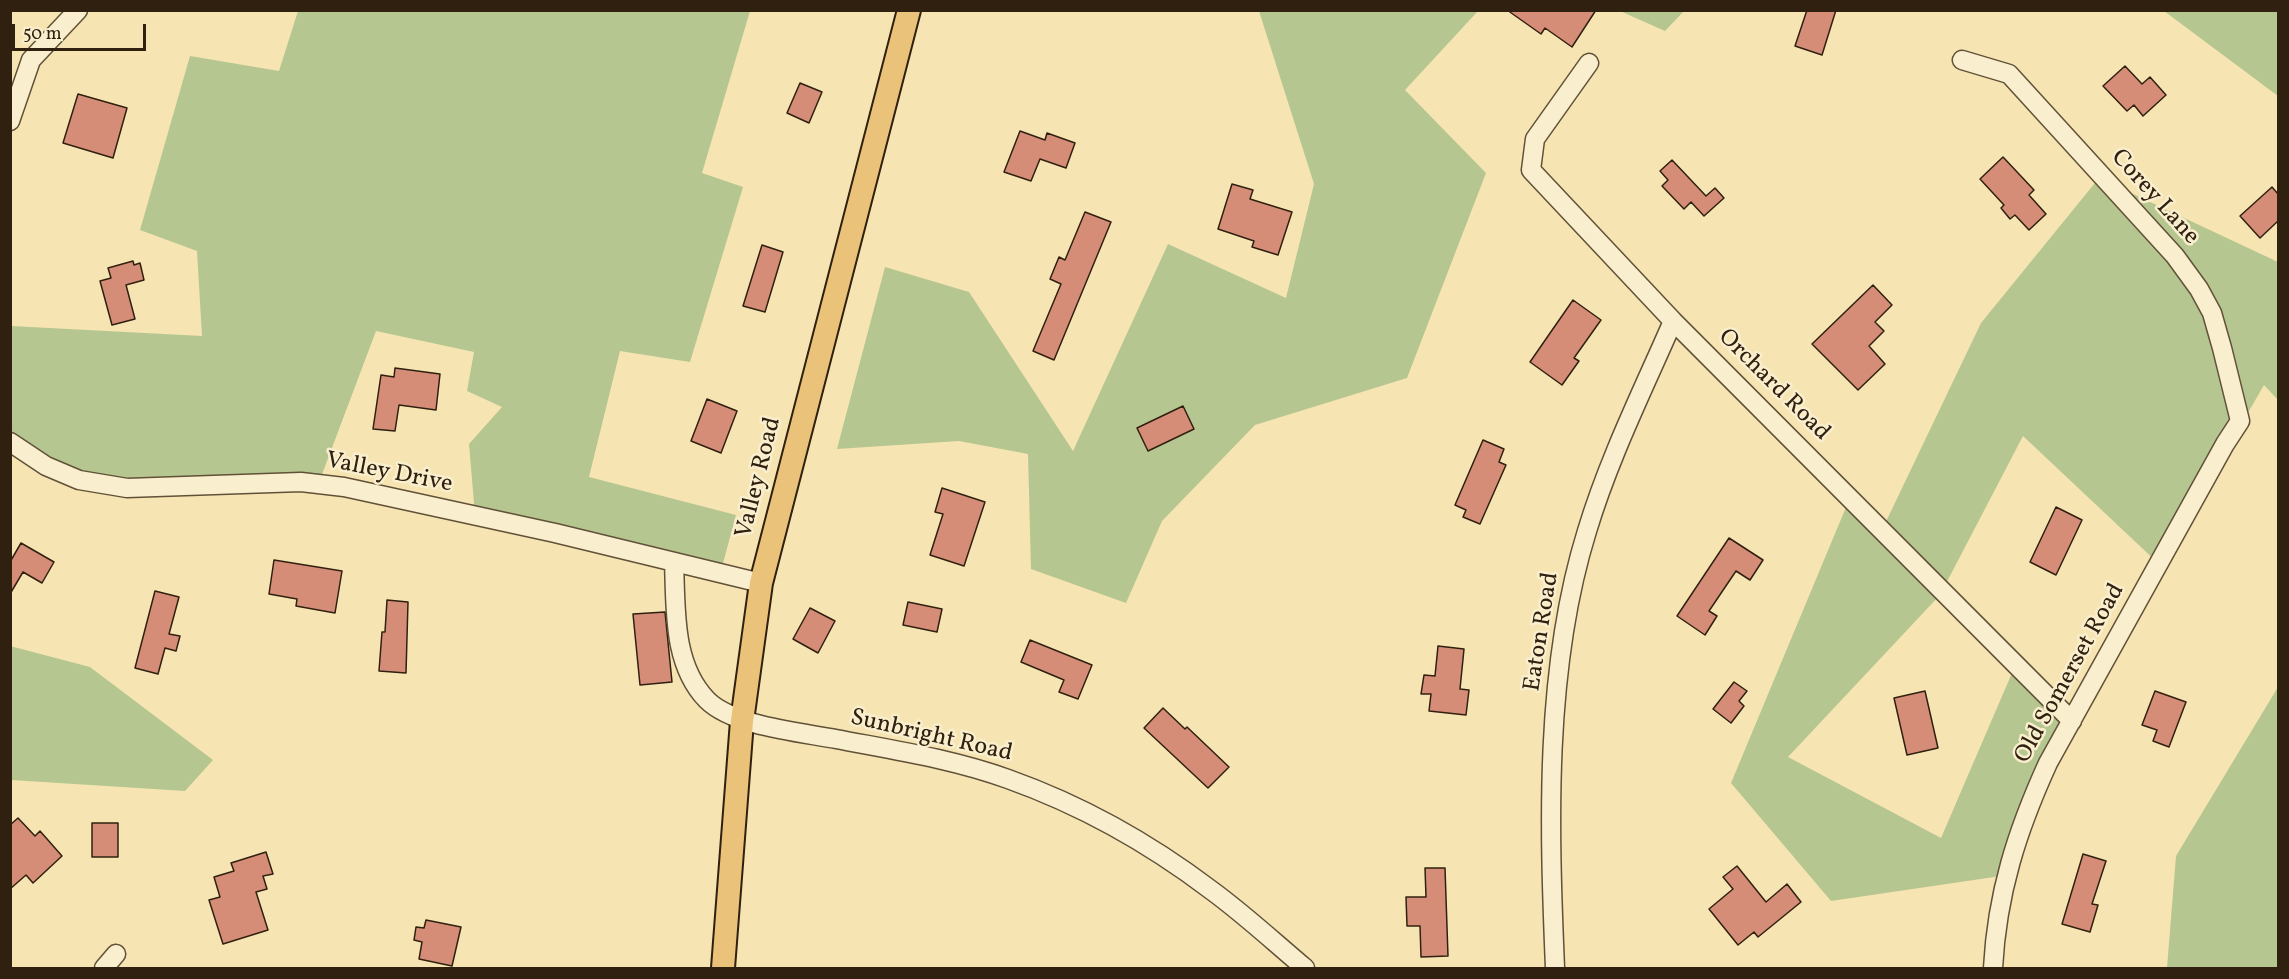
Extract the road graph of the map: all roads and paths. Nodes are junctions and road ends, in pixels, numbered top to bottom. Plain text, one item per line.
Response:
1 (78, 10) edge
2 (909, 10) edge
3 (1962, 60) dead end
4 (1588, 63) dead end
5 (10, 121) edge
6 (1673, 321) junction
7 (2240, 422) joint
8 (10, 442) edge
9 (674, 562) junction
10 (761, 583) junction
11 (742, 721) junction
12 (2072, 721) junction
13 (116, 954) dead end
14 (104, 969) edge
15 (723, 969) edge
16 (1305, 969) edge
17 (1555, 969) edge
18 (1993, 969) edge

1 - 5 street
2 - 10 main road, Valley Road
3 - 7 street, Corey Lane
4 - 6 street, Orchard Road
6 - 12 street, Orchard Road
6 - 17 street, Eaton Road
7 - 12 street, Old Somerset Road
8 - 9 street, Valley Drive
9 - 10 street, Valley Drive
9 - 11 street, Sunbright Road
10 - 11 main road, Valley Road
11 - 15 main road, Valley Road
11 - 16 street, Sunbright Road
12 - 18 street, Old Somerset Road
13 - 14 street

